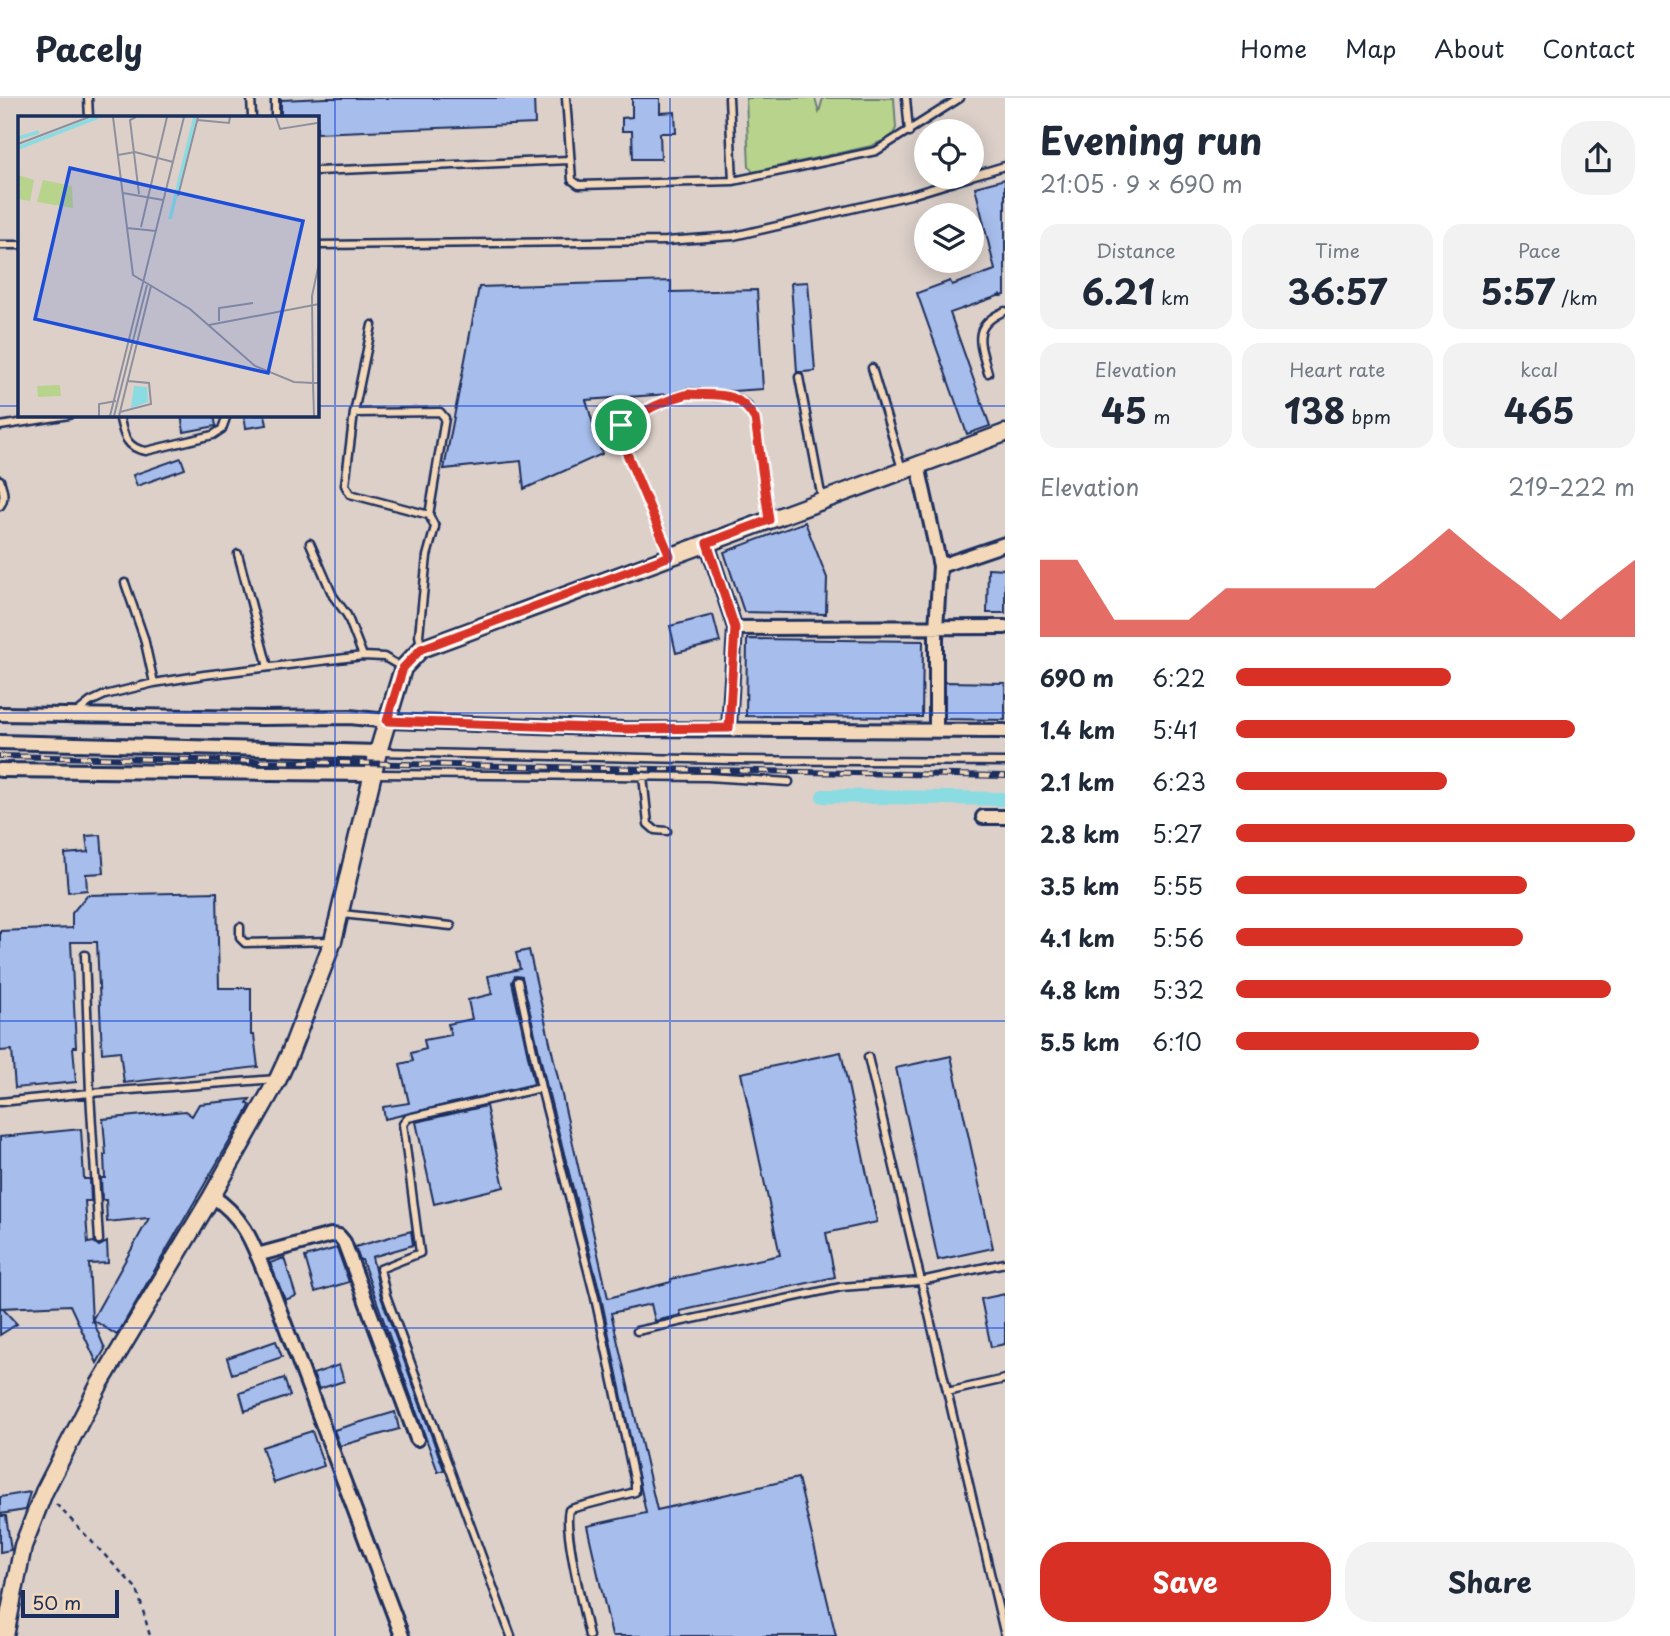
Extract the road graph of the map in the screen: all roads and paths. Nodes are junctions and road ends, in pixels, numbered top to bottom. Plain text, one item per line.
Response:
1 (88, 98) edge
2 (251, 98) edge
3 (275, 98) edge
4 (566, 98) edge
5 (729, 98) edge
6 (906, 98) edge
7 (960, 98) edge
8 (89, 116) edge
9 (251, 116) edge
10 (275, 116) edge
11 (909, 132) junction
12 (569, 160) junction
13 (1005, 166) edge
14 (318, 171) edge
15 (984, 172) edge
16 (733, 181) junction
17 (928, 189) edge
18 (0, 245) edge
19 (18, 245) edge
20 (318, 245) edge
21 (1005, 311) edge
22 (372, 325) dead end
23 (872, 368) dead end
24 (989, 373) dead end
25 (799, 377) dead end
26 (354, 413) junction
27 (63, 416) edge
28 (119, 416) edge
29 (227, 416) edge
30 (0, 426) edge
31 (1005, 433) edge
32 (911, 468) junction
33 (0, 480) edge
34 (823, 500) junction
35 (0, 506) edge
36 (429, 514) junction
37 (769, 520) junction
38 (310, 543) dead end
39 (707, 543) junction
40 (1005, 544) edge
41 (238, 554) dead end
42 (670, 556) junction
43 (940, 566) junction
44 (125, 583) dead end
45 (1005, 627) edge
46 (735, 628) junction
47 (936, 628) junction
48 (421, 649) junction
49 (363, 656) junction
50 (268, 667) junction
51 (403, 668) junction
52 (154, 683) junction
53 (0, 714) edge
54 (74, 715) junction
55 (387, 721) junction
56 (729, 728) junction
57 (936, 730) junction
58 (1005, 731) edge
59 (0, 742) edge
60 (378, 752) junction
61 (1005, 762) edge
62 (0, 770) edge
63 (374, 774) junction
64 (643, 776) junction
65 (789, 782) dead end
66 (983, 817) dead end
67 (1005, 817) edge
68 (667, 831) dead end
69 (340, 914) junction
70 (451, 926) dead end
71 (240, 927) dead end
72 (333, 940) junction
73 (85, 955) dead end
74 (518, 981) dead end
75 (867, 1057) dead end
76 (278, 1079) junction
77 (541, 1088) junction
78 (90, 1093) junction
79 (0, 1102) edge
80 (212, 1196) junction
81 (99, 1240) dead end
82 (257, 1255) junction
83 (1005, 1263) edge
84 (921, 1281) junction
85 (637, 1331) dead end
86 (1005, 1379) edge
87 (947, 1392) junction
88 (417, 1440) dead end
89 (44, 1492) junction
90 (5, 1636) edge
91 (150, 1636) edge
92 (402, 1636) edge
93 (511, 1636) edge
94 (589, 1636) edge
95 (1005, 1636) edge

1 - 8 lane
2 - 9 lane
3 - 10 lane
4 - 12 lane
5 - 16 lane
6 - 11 lane
7 - 11 lane
11 - 16 lane
12 - 14 lane
12 - 16 lane
13 - 15 lane
17 - 20 lane
18 - 19 lane
21 - 24 lane
22 - 26 lane
23 - 32 lane
25 - 34 lane
26 - 36 lane
26 - 36 lane
27 - 30 lane
28 - 29 lane
31 - 32 street
32 - 34 street
32 - 43 street
33 - 35 lane
34 - 37 street
36 - 48 lane
37 - 39 street
37 - 42 lane
38 - 49 lane
39 - 42 street
39 - 46 street
40 - 43 street
41 - 50 lane
42 - 48 street
43 - 47 street
44 - 52 lane
45 - 47 street
46 - 47 street
46 - 56 street
47 - 57 street
48 - 51 street
49 - 50 lane
49 - 51 lane
50 - 52 lane
51 - 55 street
52 - 54 lane
53 - 54 street
54 - 55 street
55 - 56 street
55 - 60 street
56 - 57 street
57 - 58 street
59 - 60 street
60 - 61 lane
60 - 63 street
62 - 63 street
63 - 64 lane
63 - 69 street
64 - 65 lane
64 - 68 lane
66 - 67 street
69 - 70 lane
69 - 72 street
71 - 72 lane
72 - 76 street
73 - 78 lane
74 - 77 lane
75 - 84 lane
76 - 78 lane
76 - 80 street
77 - 93 lane
77 - 94 lane
78 - 79 lane
78 - 81 lane
80 - 82 street
80 - 89 street
82 - 88 street
82 - 92 street
83 - 84 lane
84 - 85 lane
84 - 87 lane
86 - 87 lane
87 - 95 lane
89 - 90 street
89 - 91 path

